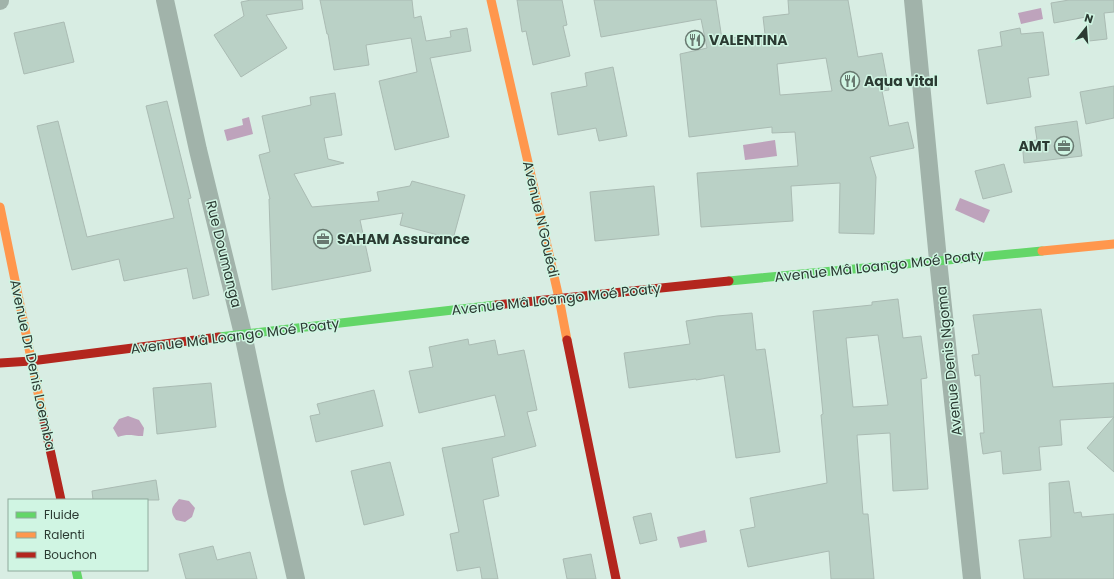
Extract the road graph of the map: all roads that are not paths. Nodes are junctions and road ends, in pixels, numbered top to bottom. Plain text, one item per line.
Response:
1 (164, 0) edge
2 (490, 0) edge
3 (913, 0) edge
4 (0, 207) edge
5 (1114, 244) edge
6 (938, 260) junction
7 (559, 298) junction
8 (243, 334) junction
9 (31, 361) junction
10 (0, 363) edge
11 (61, 499) edge
12 (296, 579) edge
13 (616, 579) edge
14 (972, 579) edge

1 - 8 street, Rue Doumanga
2 - 7 street, Avenue N'Gouédi
3 - 6 street, Avenue Denis Ngoma
4 - 9 street, Avenue Dr Denis Loemba
5 - 6 street, Avenue Mâ Loango Moé Poaty
6 - 7 street, Avenue Mâ Loango Moé Poaty
6 - 14 street, Avenue Denis Ngoma
7 - 8 street, Avenue Mâ Loango Moé Poaty
7 - 13 street, Avenue N'Gouédi
8 - 9 street, Avenue Mâ Loango Moé Poaty
8 - 12 street, Rue Doumanga
9 - 10 street, Avenue Mâ Loango Moé Poaty
9 - 11 street, Avenue Dr Denis Loemba

